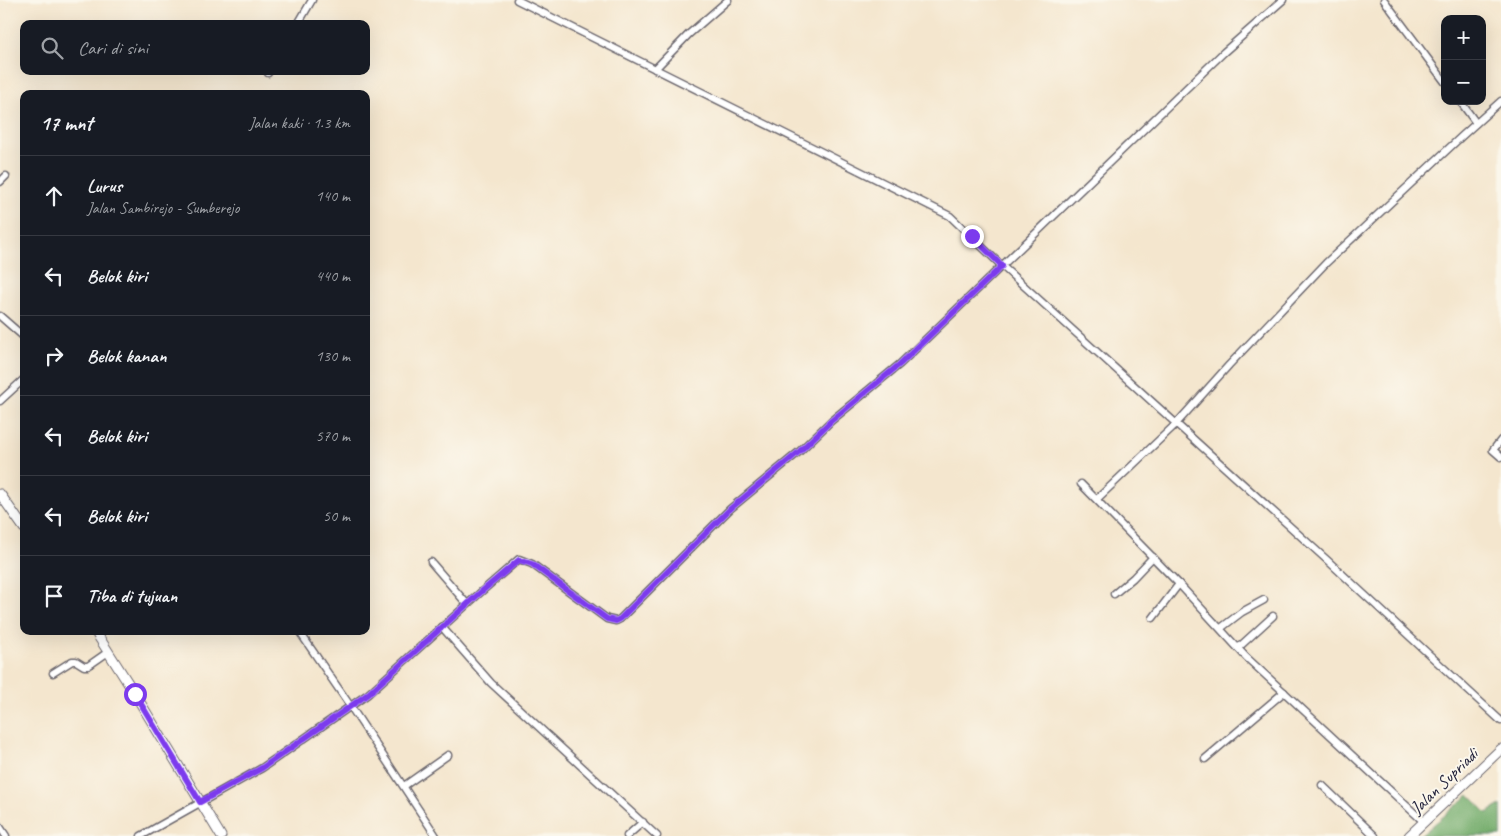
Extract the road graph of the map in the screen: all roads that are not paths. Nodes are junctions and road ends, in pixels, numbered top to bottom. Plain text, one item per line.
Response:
1 (312, 0) edge
2 (517, 0) edge
3 (728, 0) edge
4 (1283, 0) edge
5 (1384, 0) edge
6 (300, 20) edge
7 (655, 69) junction
8 (1441, 77) edge
9 (1501, 101) edge
10 (1463, 105) edge
11 (1476, 123) junction
12 (6, 176) dead end
13 (0, 182) edge
14 (1002, 266) junction
15 (0, 316) edge
16 (20, 334) edge
17 (20, 383) edge
18 (0, 401) edge
19 (1176, 424) junction
20 (1501, 440) edge
21 (1501, 457) edge
22 (1081, 484) dead end
23 (0, 494) edge
24 (1097, 499) junction
25 (20, 522) edge
26 (1153, 557) junction
27 (431, 562) dead end
28 (1179, 584) junction
29 (1114, 594) dead end
30 (1264, 600) dead end
31 (467, 604) junction
32 (1273, 616) dead end
33 (1153, 618) dead end
34 (442, 627) junction
35 (1221, 628) junction
36 (97, 635) edge
37 (302, 635) edge
38 (1238, 648) junction
39 (108, 652) junction
40 (53, 673) dead end
41 (1284, 692) junction
42 (352, 707) junction
43 (1501, 722) edge
44 (1501, 749) edge
45 (448, 755) dead end
46 (1204, 759) dead end
47 (1322, 785) dead end
48 (404, 786) junction
49 (200, 802) junction
50 (643, 822) junction
51 (1424, 822) junction
52 (0, 827) edge
53 (6, 836) edge
54 (141, 836) edge
55 (221, 836) edge
56 (436, 836) edge
57 (627, 836) edge
58 (657, 836) edge
59 (1375, 836) edge
60 (1409, 836) edge

1 - 6 street
2 - 7 street
3 - 7 street
4 - 14 street
5 - 8 street
7 - 14 street
9 - 11 street
10 - 11 street
11 - 19 street
12 - 13 street
14 - 19 street
14 - 31 street
15 - 16 street
17 - 18 street
19 - 24 street
19 - 43 street
20 - 21 street
22 - 24 street
23 - 25 main road
24 - 26 street
26 - 28 street
26 - 29 street
27 - 31 street
28 - 33 street
28 - 35 street
30 - 35 street
31 - 34 street
32 - 38 street
34 - 42 street
34 - 50 street
35 - 38 street
36 - 39 main road
37 - 42 street
38 - 41 street
39 - 40 street
39 - 49 main road
41 - 46 street
41 - 51 street
42 - 48 street
42 - 49 street
44 - 51 main road, Jalan Supriadi
45 - 48 street
47 - 59 street
48 - 56 street
49 - 54 street
49 - 55 main road
50 - 57 street
50 - 58 street
51 - 60 main road, Jalan Supriadi
52 - 53 street

